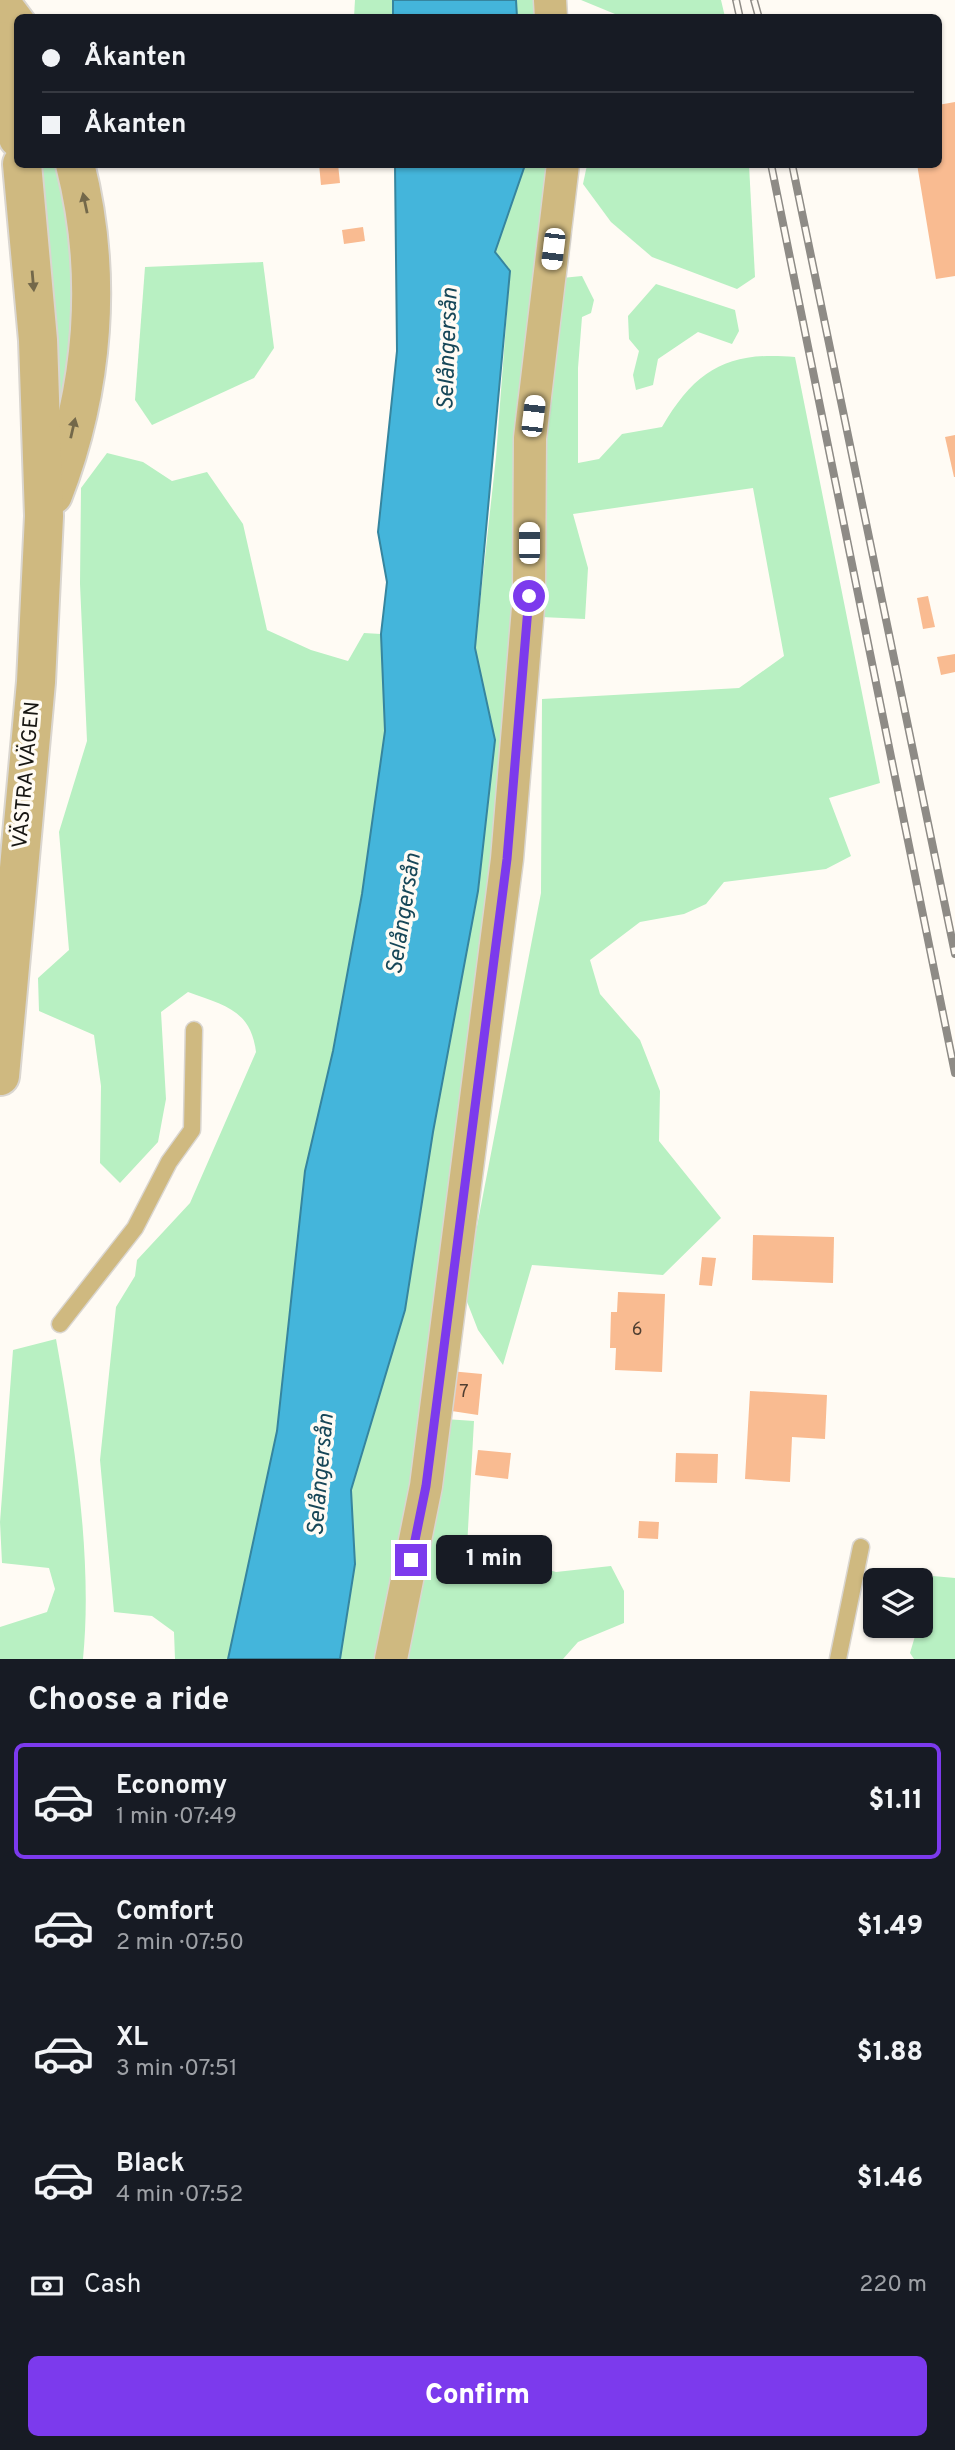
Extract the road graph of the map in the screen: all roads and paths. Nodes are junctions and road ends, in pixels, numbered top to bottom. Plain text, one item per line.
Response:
1 (0, 2) edge
2 (14, 21) edge
3 (0, 41) edge
4 (14, 116) edge
5 (22, 168) edge
6 (76, 168) edge
7 (563, 168) edge
8 (44, 516) junction
9 (194, 1030) dead end
10 (0, 1076) edge
11 (60, 1324) dead end
12 (861, 1547) dead end
13 (391, 1659) edge
14 (838, 1659) edge

1 - 2 street
3 - 4 street
5 -> 8 street, VÄSTRA VÄGEN
8 -> 6 street, VÄSTRA VÄGEN
7 - 13 street
8 - 10 street, VÄSTRA VÄGEN
9 - 11 lane
12 - 14 lane

